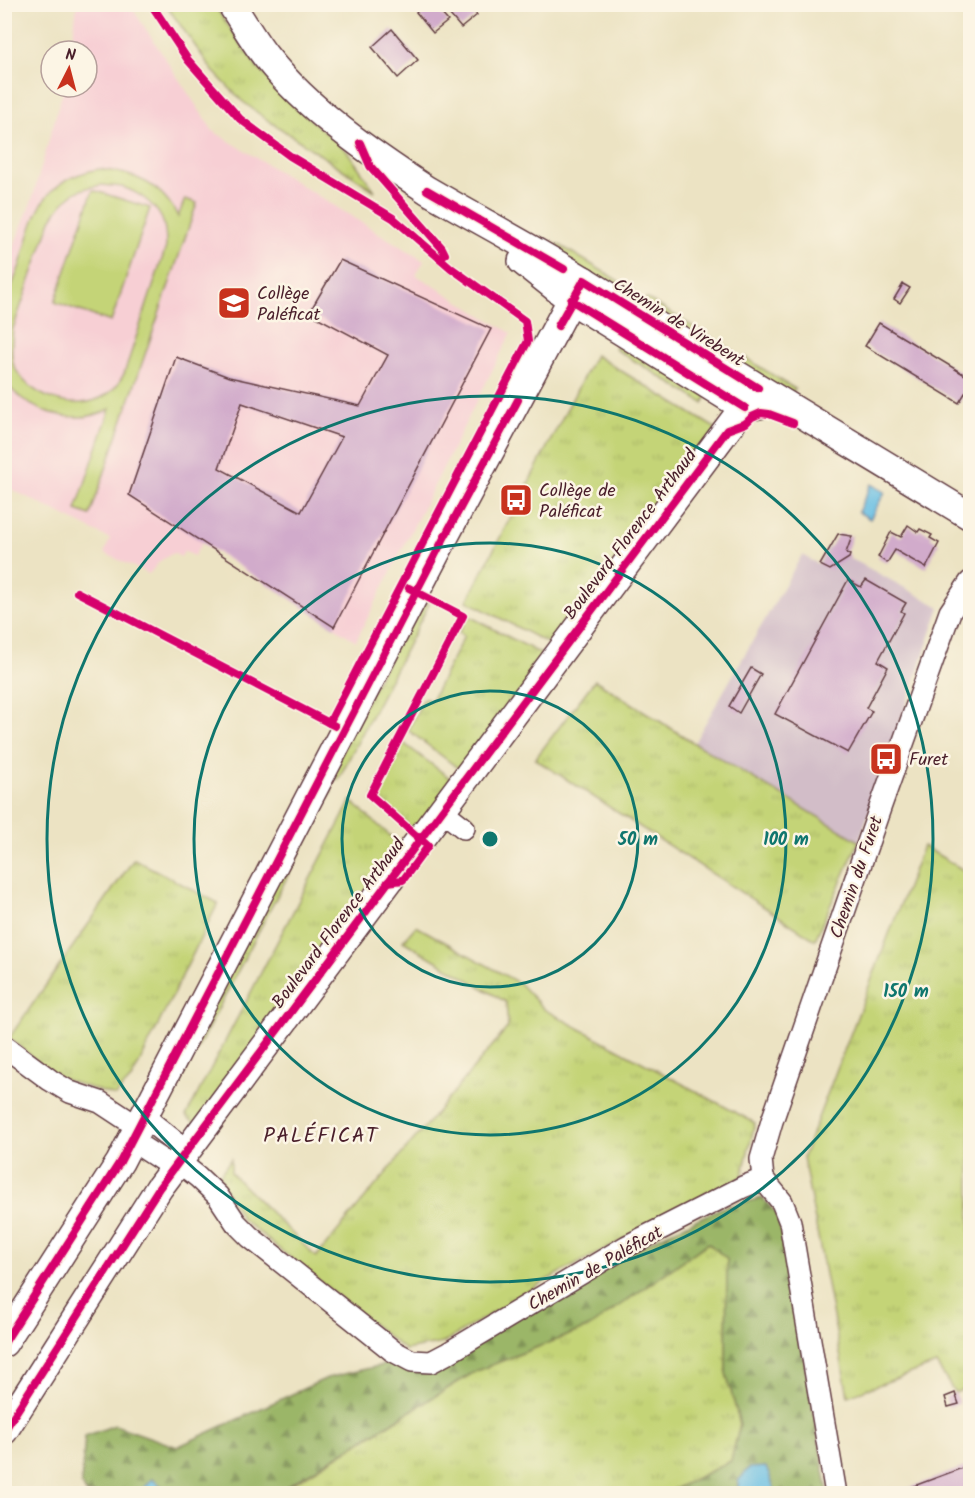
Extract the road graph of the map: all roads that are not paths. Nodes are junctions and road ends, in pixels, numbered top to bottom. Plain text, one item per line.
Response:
1 (231, 4) edge
2 (578, 290) junction
3 (761, 399) junction
4 (970, 516) edge
5 (970, 582) edge
6 (441, 810) junction
7 (464, 828) dead end
8 (4, 1046) edge
9 (137, 1128) junction
10 (180, 1160) junction
11 (763, 1179) junction
12 (4, 1343) edge
13 (4, 1431) edge
14 (836, 1494) edge

1 - 2 street, Chemin de Virebent
2 - 3 street, Chemin de Virebent
2 - 9 street
3 - 4 street, Chemin de Virebent
3 - 6 street, Boulevard Florence Arthaud
5 - 11 street, Chemin du Furet
6 - 7 street
6 - 10 street, Boulevard Florence Arthaud
8 - 9 street
9 - 10 street, Chemin de Paléficat
9 - 12 street
10 - 11 street, Chemin de Paléficat
10 - 13 street, Boulevard Florence Arthaud
11 - 14 street

